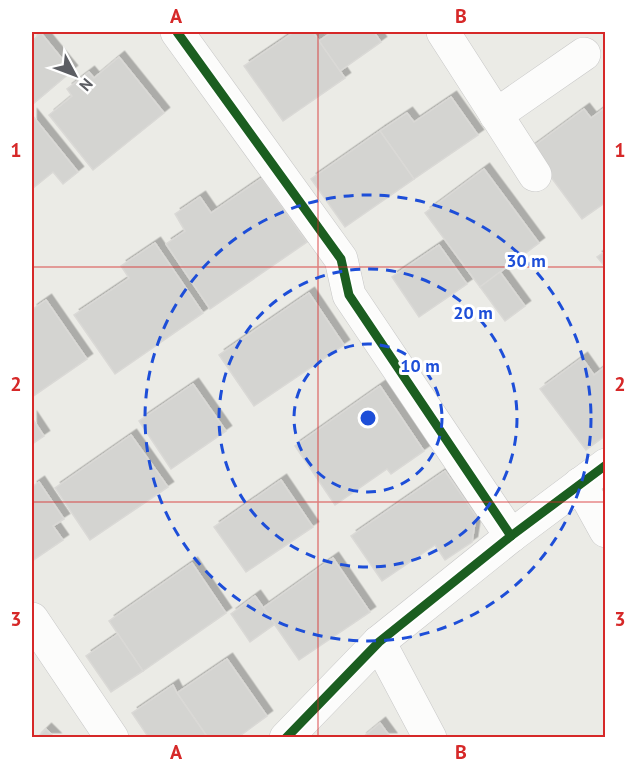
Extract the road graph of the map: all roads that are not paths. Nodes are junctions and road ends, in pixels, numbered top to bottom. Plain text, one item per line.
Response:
1 (177, 32) edge
2 (443, 32) edge
3 (584, 54) dead end
4 (496, 115) junction
5 (535, 175) dead end
6 (606, 465) edge
7 (580, 484) junction
8 (606, 531) edge
9 (511, 536) junction
10 (32, 619) edge
11 (379, 642) junction
12 (112, 738) edge
13 (286, 738) edge
14 (430, 738) edge

1 - 9 street
2 - 4 street
3 - 4 street
4 - 5 street
6 - 7 street
7 - 8 street
7 - 9 street
9 - 11 street
10 - 12 street
11 - 13 street
11 - 14 street

